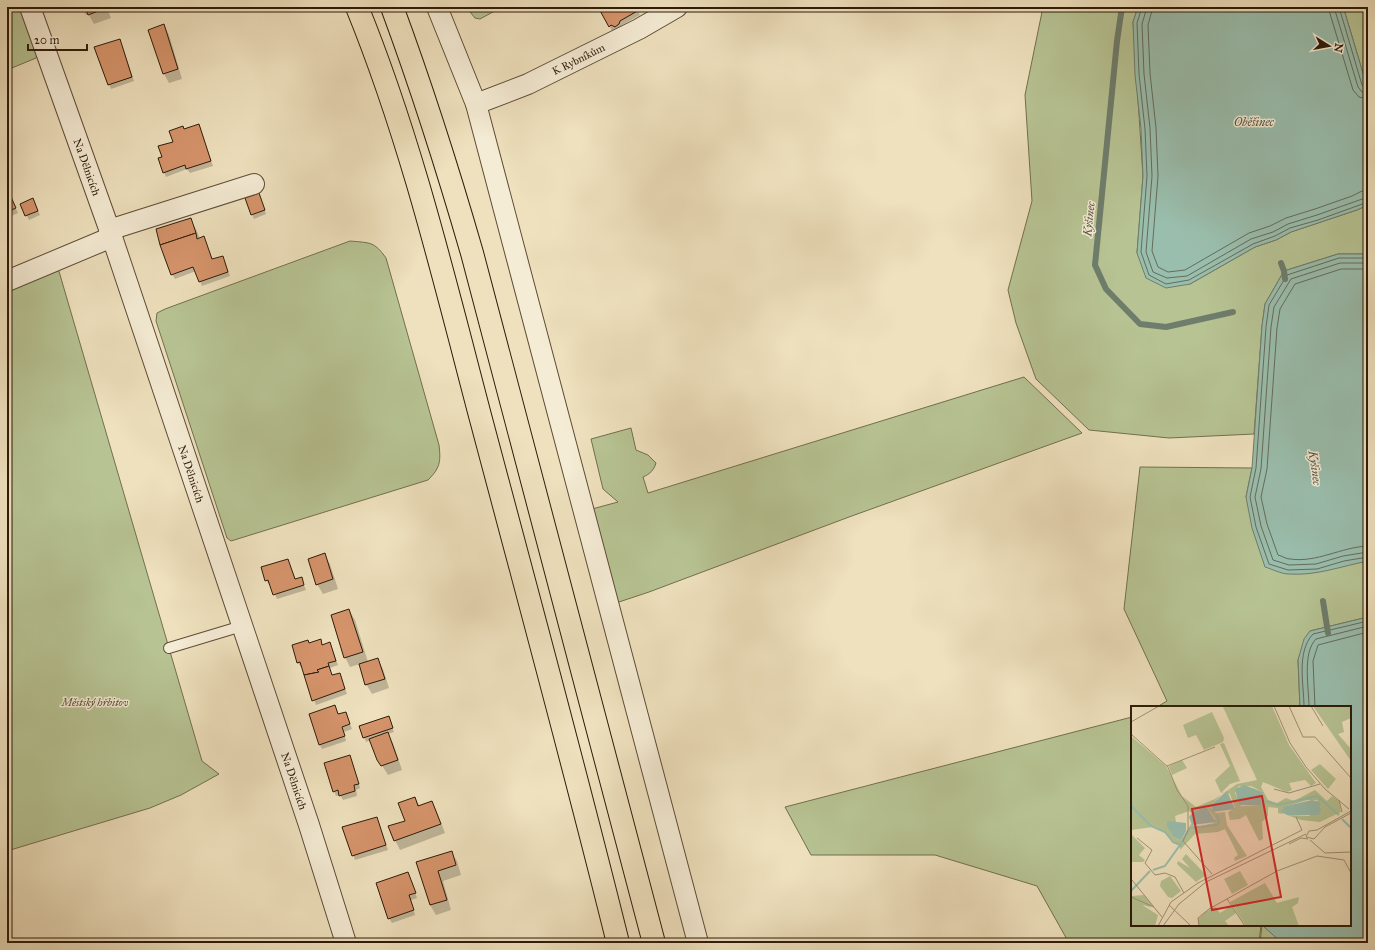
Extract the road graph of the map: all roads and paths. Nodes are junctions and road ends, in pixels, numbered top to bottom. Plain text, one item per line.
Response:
1 (30, 7) edge
2 (357, 7) edge
3 (392, 7) edge
4 (437, 7) edge
5 (677, 7) edge
6 (476, 104) junction
7 (254, 184) dead end
8 (110, 234) junction
9 (7, 281) edge
10 (242, 626) junction
11 (169, 648) dead end
12 (346, 943) edge
13 (618, 943) edge
14 (654, 943) edge
15 (698, 943) edge

1 - 8 street, Na Dělnicích
2 - 13 highway
3 - 14 highway
4 - 6 street
5 - 6 street, K Rybníkům
6 - 15 street
7 - 8 street
8 - 9 street
8 - 10 street, Na Dělnicích
10 - 11 lane
10 - 12 street, Na Dělnicích

